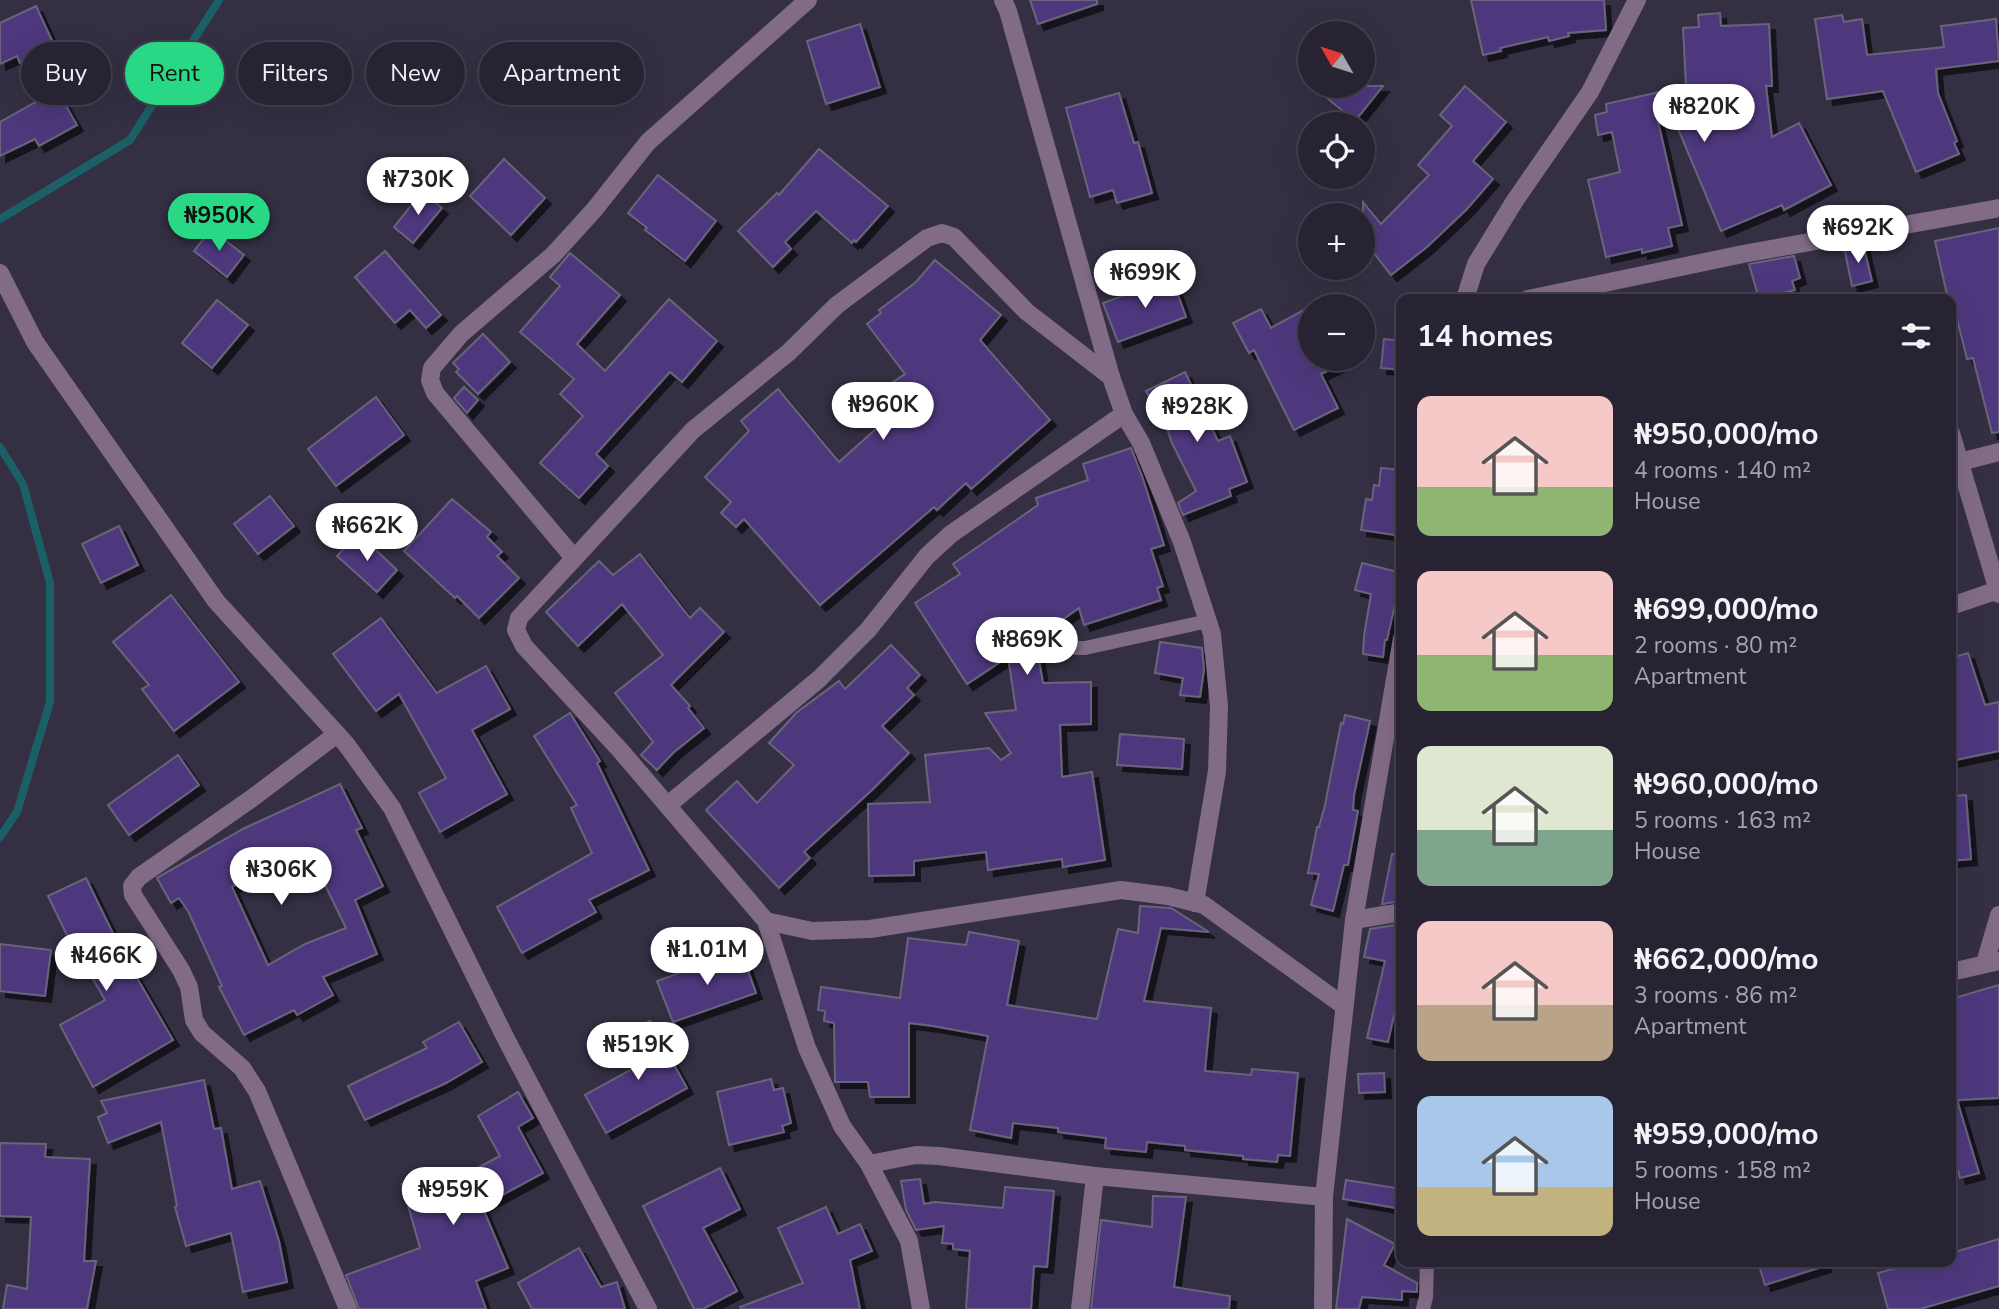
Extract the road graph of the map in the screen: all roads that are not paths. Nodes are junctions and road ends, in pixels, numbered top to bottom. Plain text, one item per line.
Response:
1 (808, 0) edge
2 (1003, 0) edge
3 (1637, 0) edge
4 (1999, 208) edge
5 (0, 273) edge
6 (1467, 294) edge
7 (1552, 294) edge
8 (1111, 377) junction
9 (1124, 414) junction
10 (1956, 449) edge
11 (1999, 452) edge
12 (1960, 462) junction
13 (574, 558) junction
14 (1998, 592) edge
15 (1956, 605) edge
16 (1208, 621) junction
17 (1030, 644) dead end
18 (1396, 673) edge
19 (337, 734) junction
20 (668, 805) junction
21 (1195, 903) junction
22 (1396, 913) edge
23 (1999, 915) edge
24 (1353, 920) junction
25 (766, 921) junction
26 (1992, 962) edge
27 (1956, 971) edge
28 (1344, 1006) junction
29 (869, 1164) junction
30 (1095, 1176) junction
31 (1324, 1197) junction
32 (1427, 1267) edge
33 (348, 1309) edge
34 (648, 1309) edge
35 (921, 1309) edge
36 (1080, 1309) edge
37 (1323, 1309) edge
38 (1423, 1309) edge

1 - 13 street
2 - 8 street
3 - 6 street
4 - 7 street
5 - 19 street
8 - 9 street
8 - 13 street
9 - 16 street
9 - 20 street
10 - 12 street
11 - 12 street
12 - 14 street
13 - 20 street
14 - 15 street
16 - 17 lane
16 - 21 street
18 - 24 street
19 - 33 street
19 - 34 street
20 - 25 street
21 - 25 street
21 - 28 street
22 - 24 street
23 - 26 street
24 - 28 street
25 - 29 street
26 - 27 street
28 - 31 street
29 - 30 street
29 - 35 street
30 - 31 street
30 - 36 street
31 - 37 street
32 - 38 lane

